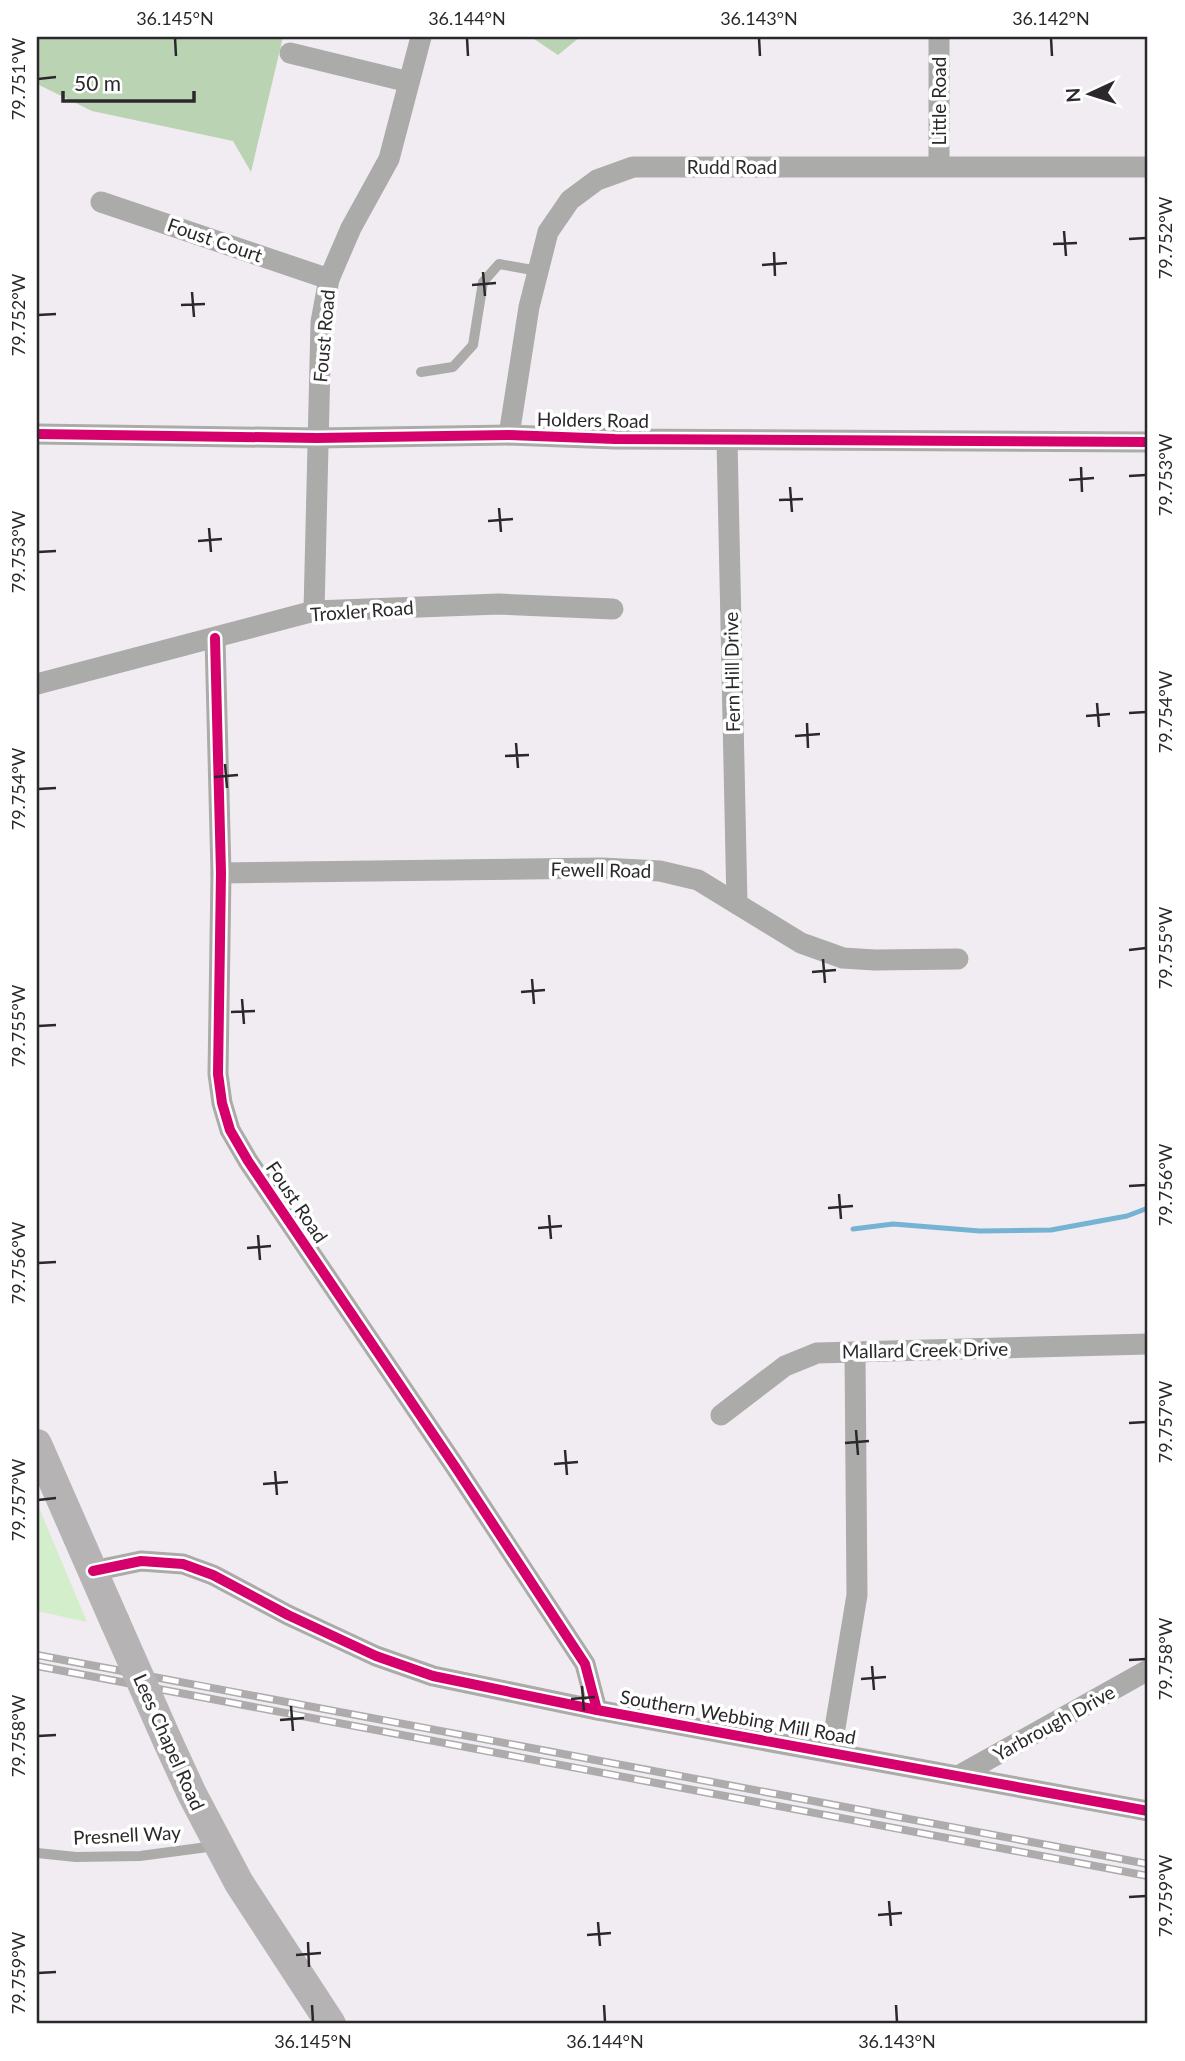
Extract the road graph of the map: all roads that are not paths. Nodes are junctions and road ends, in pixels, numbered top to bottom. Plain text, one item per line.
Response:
1 (421, 37) edge
2 (939, 37) edge
3 (290, 53) dead end
4 (409, 82) junction
5 (939, 166) junction
6 (1148, 167) edge
7 (101, 202) dead end
8 (538, 271) junction
9 (329, 278) junction
10 (421, 372) dead end
11 (37, 434) edge
12 (509, 435) junction
13 (317, 438) junction
14 (727, 440) junction
15 (1148, 442) edge
16 (612, 610) dead end
17 (314, 611) junction
18 (215, 638) junction
19 (37, 684) edge
20 (221, 873) junction
21 (737, 904) junction
22 (958, 959) dead end
23 (1148, 1344) edge
24 (855, 1353) junction
25 (721, 1415) dead end
26 (37, 1444) edge
27 (93, 1571) junction
28 (1148, 1670) edge
29 (597, 1710) junction
30 (831, 1752) junction
31 (960, 1775) junction
32 (1148, 1811) edge
33 (218, 1846) junction
34 (37, 1853) edge
35 (331, 2024) edge

1 - 4 street, Foust Road
2 - 5 street, Little Road
3 - 4 street
4 - 9 street, Foust Road
5 - 6 street, Rudd Road
5 - 8 street, Rudd Road
7 - 9 street, Foust Court
8 - 10 lane
8 - 12 street, Rudd Road
9 - 13 street, Foust Road
11 - 13 street, Holders Road
12 - 13 street, Holders Road
12 - 14 street, Holders Road
13 - 17 street, Foust Road
14 - 15 street, Holders Road
14 - 21 street, Fern Hill Drive
16 - 17 street, Troxler Road
17 - 18 street, Troxler Road
18 - 19 street, Troxler Road
18 - 20 street, Foust Road
20 - 21 street, Fewell Road
20 - 29 street, Foust Road
21 - 22 street, Fewell Road
23 - 24 street, Mallard Creek Drive
24 - 25 street, Mallard Creek Drive
24 - 30 street
26 - 27 main road, Lees Chapel Road
27 - 29 street, Southern Webbing Mill Road
27 - 33 main road, Lees Chapel Road, bridge
28 - 31 street, Yarbrough Drive
29 - 30 street, Southern Webbing Mill Road
30 - 31 street, Southern Webbing Mill Road
31 - 32 street, Southern Webbing Mill Road
33 - 34 lane, Presnell Way
33 - 35 main road, Lees Chapel Road

